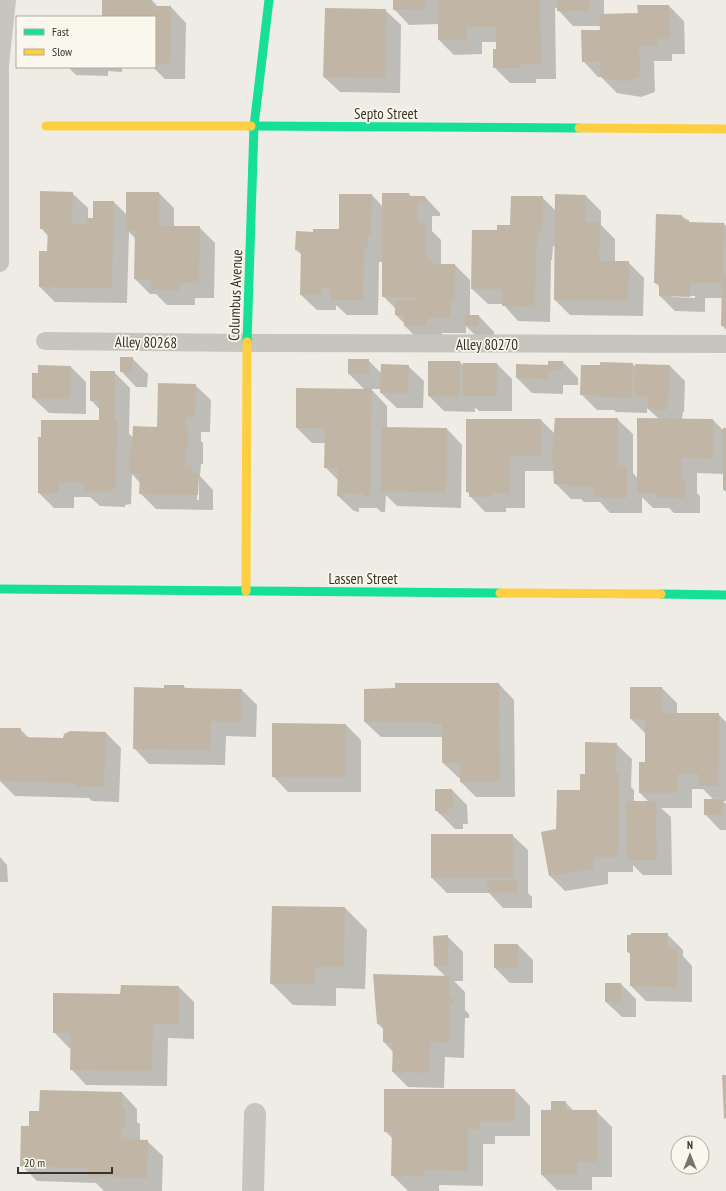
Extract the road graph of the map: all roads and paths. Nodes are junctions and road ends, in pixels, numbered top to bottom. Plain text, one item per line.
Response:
1 (7, 0) edge
2 (269, 0) edge
3 (0, 110) edge
4 (46, 126) dead end
5 (254, 126) junction
6 (726, 130) edge
7 (0, 263) edge
8 (45, 341) dead end
9 (247, 343) junction
10 (726, 344) edge
11 (0, 589) edge
12 (246, 591) junction
13 (726, 595) edge
14 (255, 1114) dead end
15 (253, 1191) edge

1 - 3 lane
2 - 5 street, Columbus Avenue
3 - 7 lane
4 - 5 street, Septo Street
5 - 6 street, Septo Street
5 - 9 street, Columbus Avenue
8 - 9 lane, Alley 80268
9 - 10 lane, Alley 80270
9 - 12 street, Columbus Avenue
11 - 12 street, Lassen Street
12 - 13 street, Lassen Street
14 - 15 street

